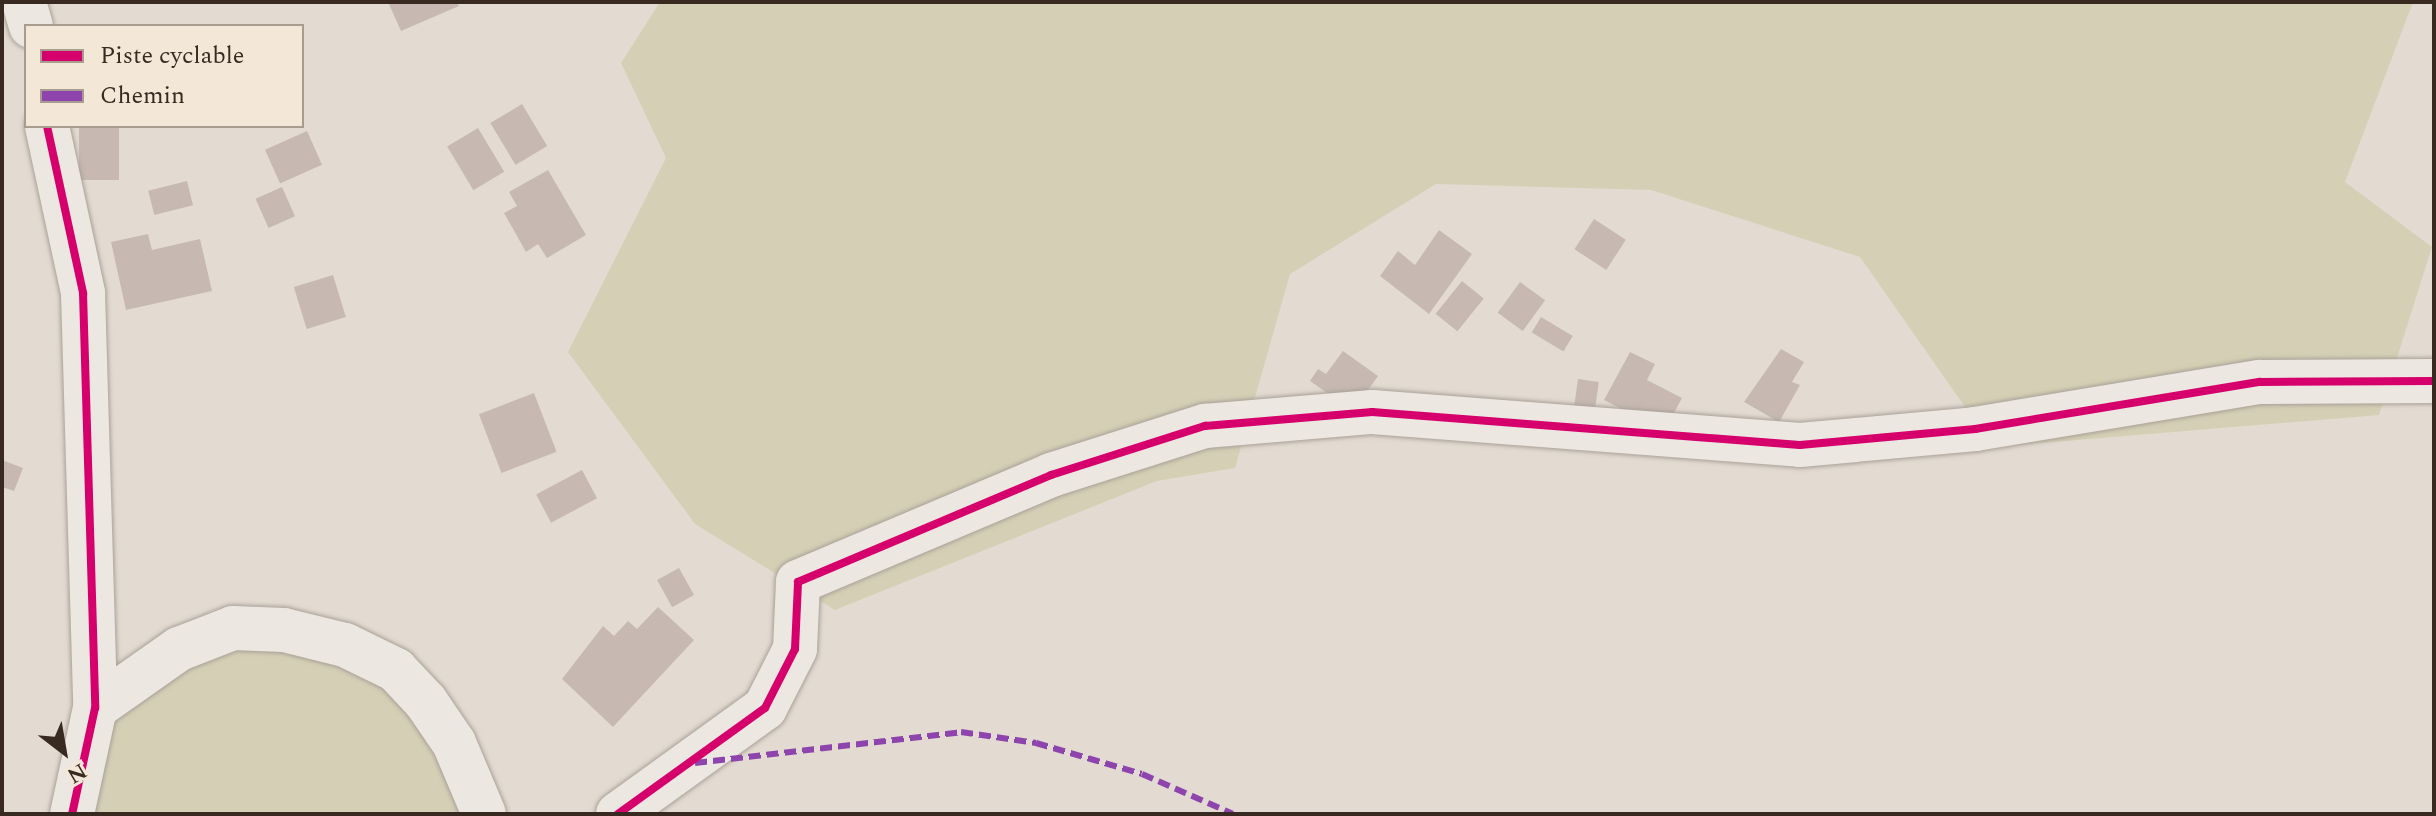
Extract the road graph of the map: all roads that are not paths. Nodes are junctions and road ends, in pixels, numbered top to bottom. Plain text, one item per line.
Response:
1 (24, 2) edge
2 (30, 24) edge
3 (47, 128) edge
4 (2434, 381) edge
5 (95, 708) junction
6 (72, 814) edge
7 (484, 814) edge
8 (618, 814) edge

1 - 2 street
3 - 5 street
4 - 8 street
5 - 6 street
5 - 7 street

